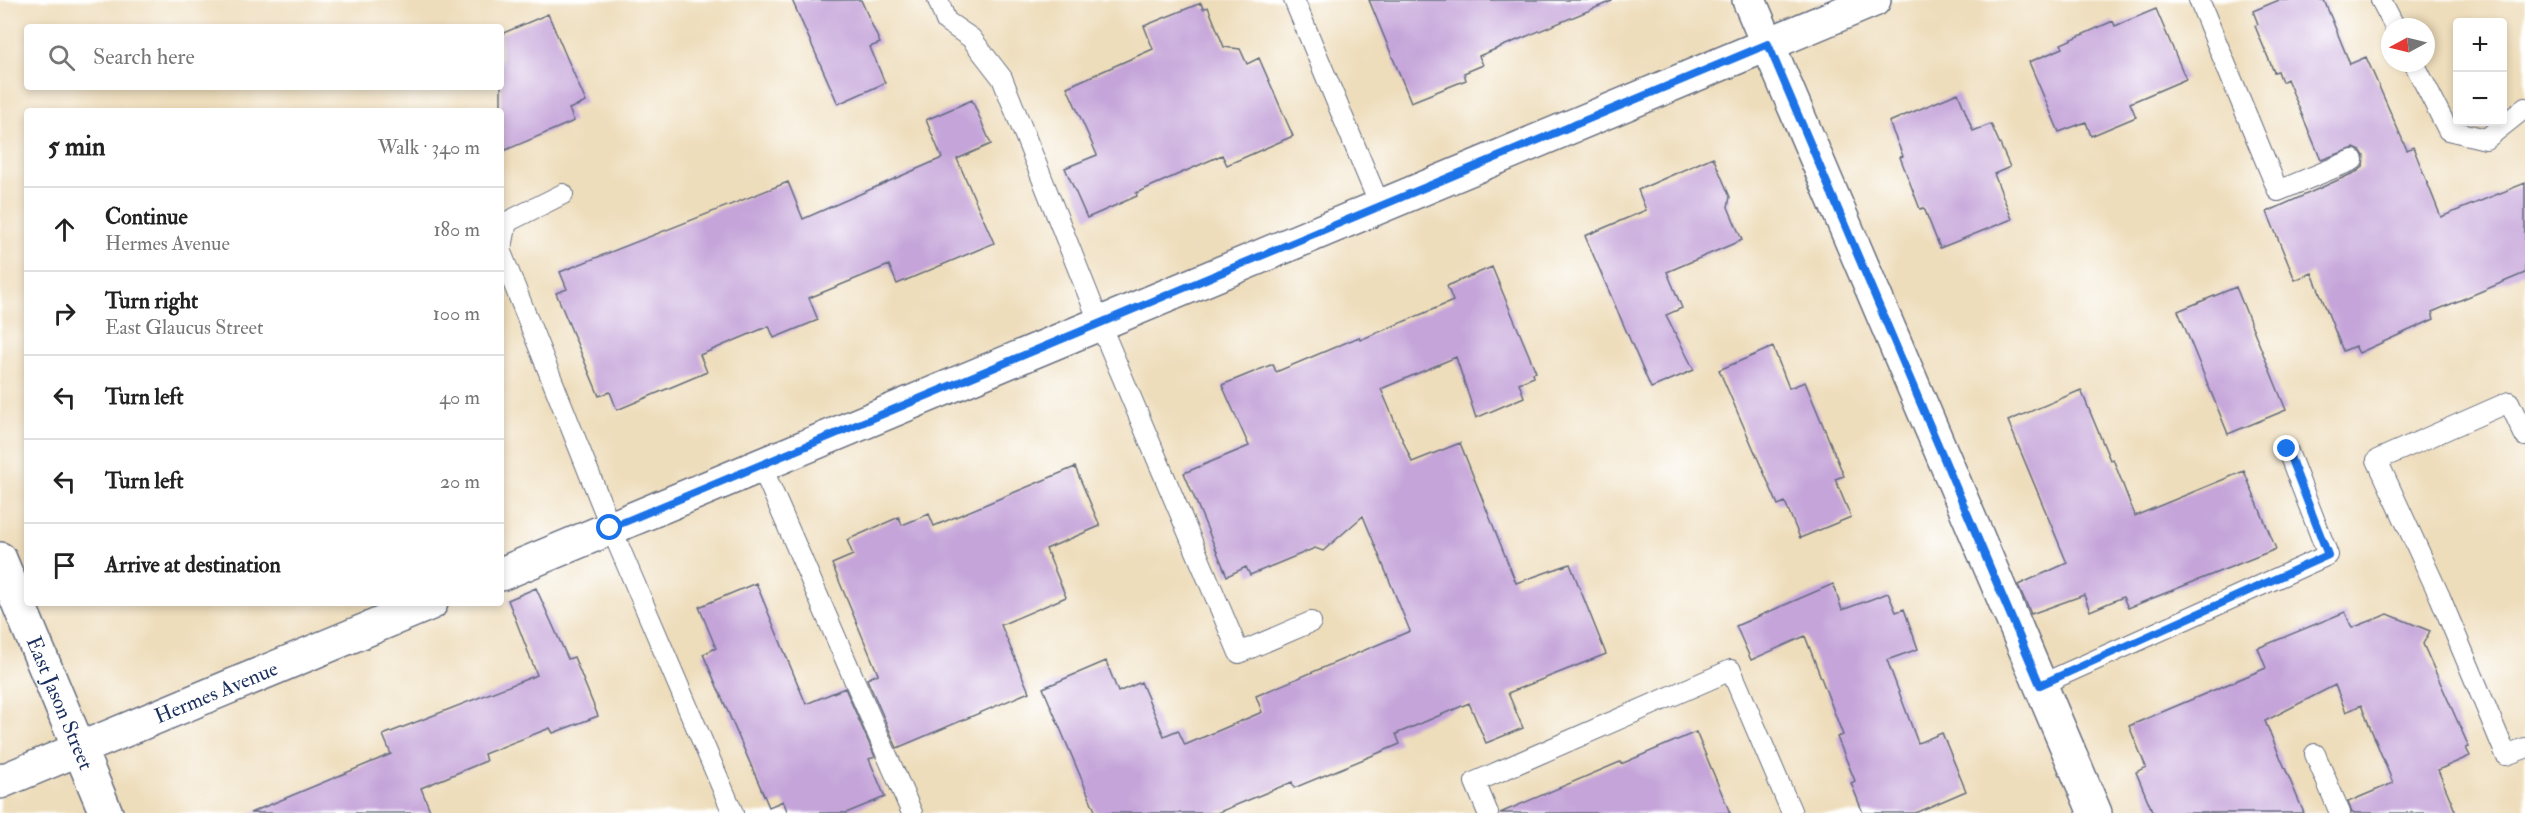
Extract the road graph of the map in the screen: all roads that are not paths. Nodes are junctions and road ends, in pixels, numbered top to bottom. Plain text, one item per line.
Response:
1 (938, 0) edge
2 (1294, 0) edge
3 (1749, 0) edge
4 (1874, 0) edge
5 (2199, 0) edge
6 (2381, 0) edge
7 (2390, 18) edge
8 (1768, 44) junction
9 (2419, 72) edge
10 (2525, 108) edge
11 (2353, 160) dead end
12 (563, 194) dead end
13 (1380, 206) junction
14 (504, 237) edge
15 (504, 260) edge
16 (1100, 324) junction
17 (2525, 436) edge
18 (2287, 449) dead end
19 (761, 465) junction
20 (610, 528) junction
21 (0, 559) edge
22 (504, 573) edge
23 (416, 606) edge
24 (391, 611) edge
25 (1311, 622) dead end
26 (2040, 685) junction
27 (2525, 747) edge
28 (80, 750) junction
29 (2315, 754) dead end
30 (0, 782) edge
31 (106, 813) edge
32 (733, 813) edge
33 (912, 813) edge
34 (1488, 813) edge
35 (1792, 813) edge
36 (2095, 813) edge
37 (2340, 813) edge

1 - 16 lane
2 - 13 lane
3 - 8 street
4 - 8 street
5 - 11 lane
6 - 7 lane
8 - 13 street
8 - 26 street
9 - 10 lane
12 - 14 lane
13 - 16 street
15 - 20 lane
16 - 19 street
16 - 25 lane
17 - 27 lane
18 - 26 lane
19 - 20 street
19 - 33 lane
20 - 22 street
20 - 32 lane
21 - 28 street, East Jason Street
23 - 24 street, Hermes Avenue
24 - 28 street, Hermes Avenue
26 - 36 street
28 - 30 street, Hermes Avenue
28 - 31 street, East Jason Street
29 - 37 lane
34 - 35 lane

